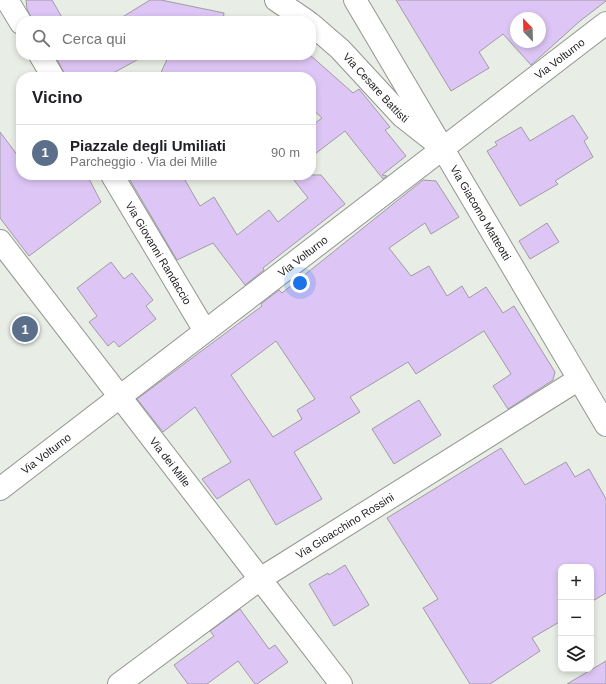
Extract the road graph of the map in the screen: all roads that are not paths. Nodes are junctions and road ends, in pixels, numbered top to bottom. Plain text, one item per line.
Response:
1 (4, 0) edge
2 (7, 0) edge
3 (276, 0) edge
4 (355, 0) edge
5 (0, 5) edge
6 (17, 16) edge
7 (300, 16) edge
8 (316, 28) edge
9 (603, 32) edge
10 (43, 60) edge
11 (50, 72) edge
12 (444, 148) junction
13 (115, 180) edge
14 (0, 241) edge
15 (205, 332) junction
16 (579, 379) junction
17 (120, 398) junction
18 (606, 425) edge
19 (0, 489) edge
20 (260, 579) junction
21 (119, 684) edge
22 (341, 684) edge

1 - 5 street
2 - 6 street
3 - 7 street
4 - 12 street, Via Giacomo Matteotti
8 - 12 street, Via Cesare Battisti
9 - 12 street, Via Volturno
10 - 11 street
12 - 15 street, Via Volturno
12 - 16 street, Via Giacomo Matteotti
13 - 15 street, Via Giovanni Randaccio
14 - 17 street, Via dei Mille
15 - 17 street, Via Volturno
16 - 18 street, Via Giacomo Matteotti
16 - 20 street, Via Gioacchino Rossini
17 - 19 street, Via Volturno
17 - 20 street, Via dei Mille
20 - 21 street, Via Gioacchino Rossini
20 - 22 street, Via dei Mille

